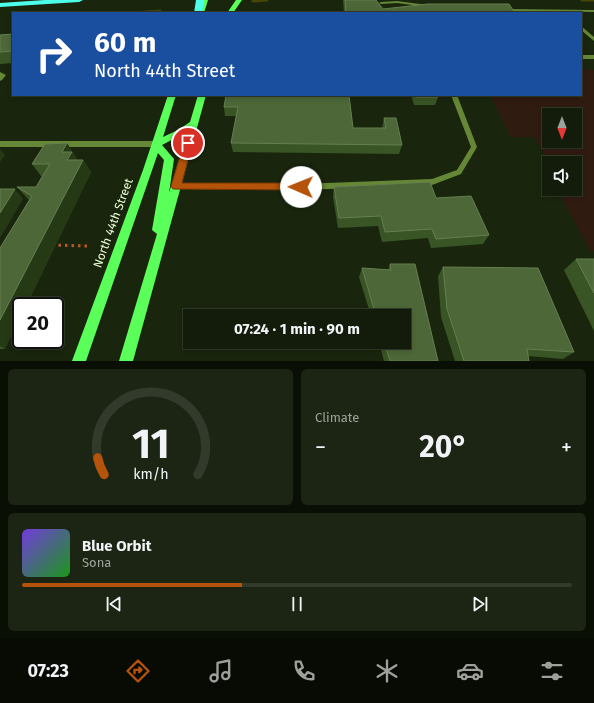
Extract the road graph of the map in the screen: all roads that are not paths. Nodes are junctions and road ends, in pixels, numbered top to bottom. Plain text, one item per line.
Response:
1 (79, 0) edge
2 (200, 0) edge
3 (206, 0) edge
4 (231, 0) edge
5 (239, 0) edge
6 (381, 3) dead end
7 (0, 5) edge
8 (434, 8) edge
9 (498, 10) edge
10 (594, 11) edge
11 (199, 12) edge
12 (200, 12) edge
13 (229, 12) edge
14 (230, 12) edge
15 (514, 12) edge
16 (539, 12) edge
17 (565, 12) edge
18 (582, 29) edge
19 (594, 40) edge
20 (582, 57) edge
21 (594, 57) edge
22 (0, 74) edge
23 (0, 79) edge
24 (172, 96) edge
25 (202, 96) edge
26 (454, 96) edge
27 (194, 122) junction
28 (0, 144) edge
29 (156, 144) junction
30 (176, 186) junction
31 (151, 275) junction
32 (79, 361) edge
33 (126, 361) edge

1 - 7 highway
2 - 11 highway
3 - 12 main road
4 - 13 main road
5 - 14 main road
6 - 8 lane
9 - 15 lane
10 - 17 lane
15 - 16 lane
16 - 17 lane
18 - 19 lane
20 - 21 lane
22 - 23 lane
24 - 29 main road, North 44th Street
25 - 27 main road
26 - 30 lane
27 - 29 main road
27 - 30 main road
28 - 29 street
29 - 31 main road
29 - 32 main road, North 44th Street
30 - 31 main road
31 - 33 main road

